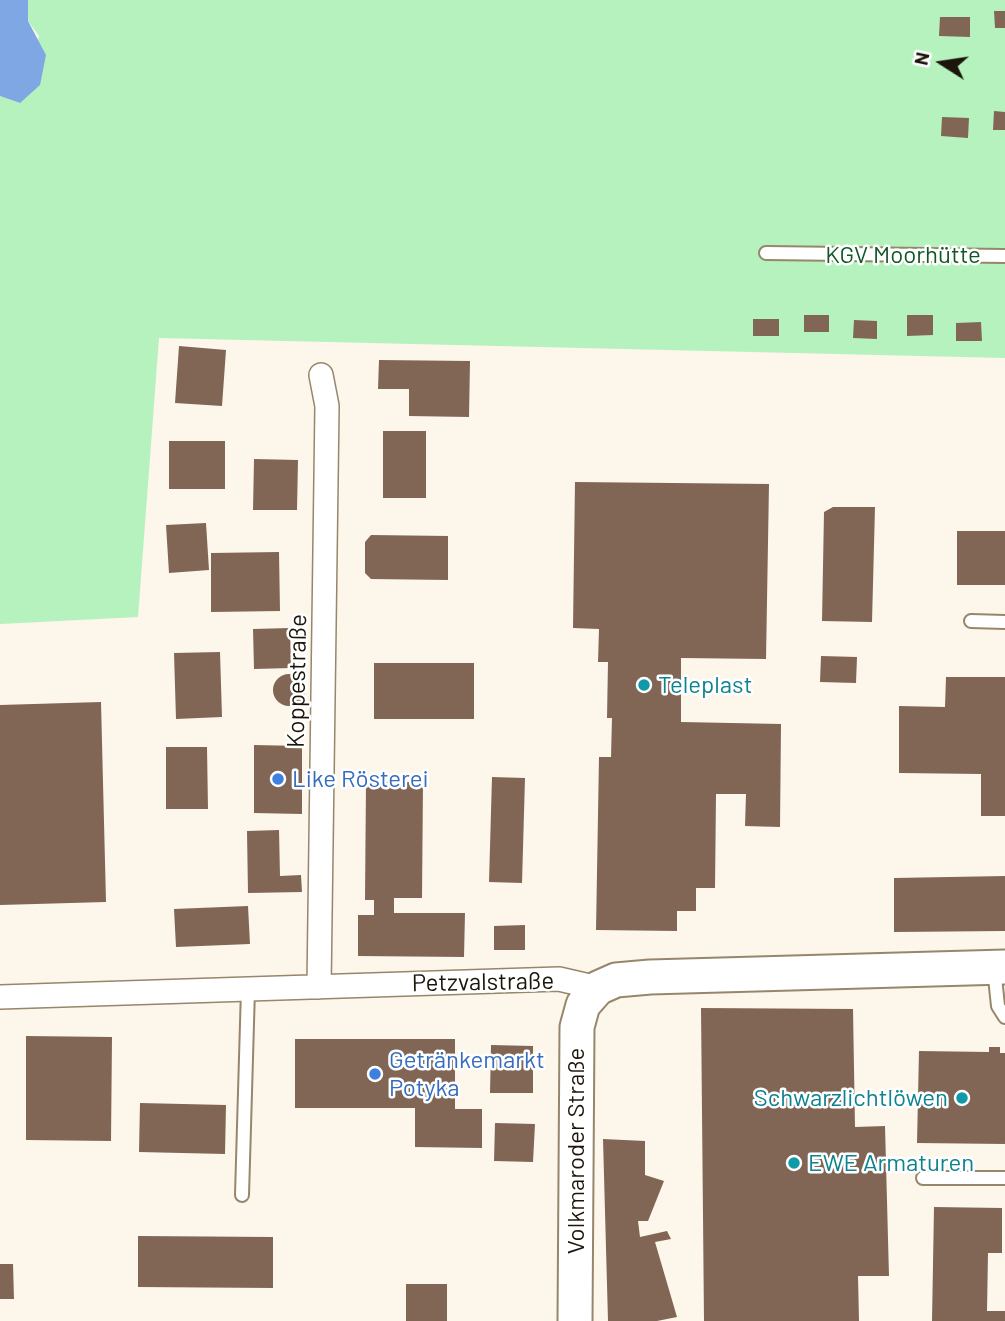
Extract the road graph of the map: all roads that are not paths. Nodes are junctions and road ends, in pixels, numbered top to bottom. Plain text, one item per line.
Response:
1 (766, 253) dead end
2 (1005, 256) edge
3 (321, 375) dead end
4 (971, 621) dead end
5 (1005, 622) edge
6 (1000, 967) edge
7 (319, 987) junction
8 (598, 988) junction
9 (248, 989) junction
10 (0, 997) edge
11 (1005, 1017) edge
12 (923, 1178) dead end
13 (1005, 1178) edge
14 (242, 1195) dead end
15 (575, 1321) edge

1 - 2 lane
3 - 7 street, Koppestraße
4 - 5 lane
6 - 8 street, Petzvalstraße
6 - 11 lane
7 - 8 street, Petzvalstraße
7 - 9 street, Petzvalstraße
8 - 15 street, Volkmaroder Straße
9 - 10 street, Petzvalstraße
9 - 14 lane
12 - 13 lane

